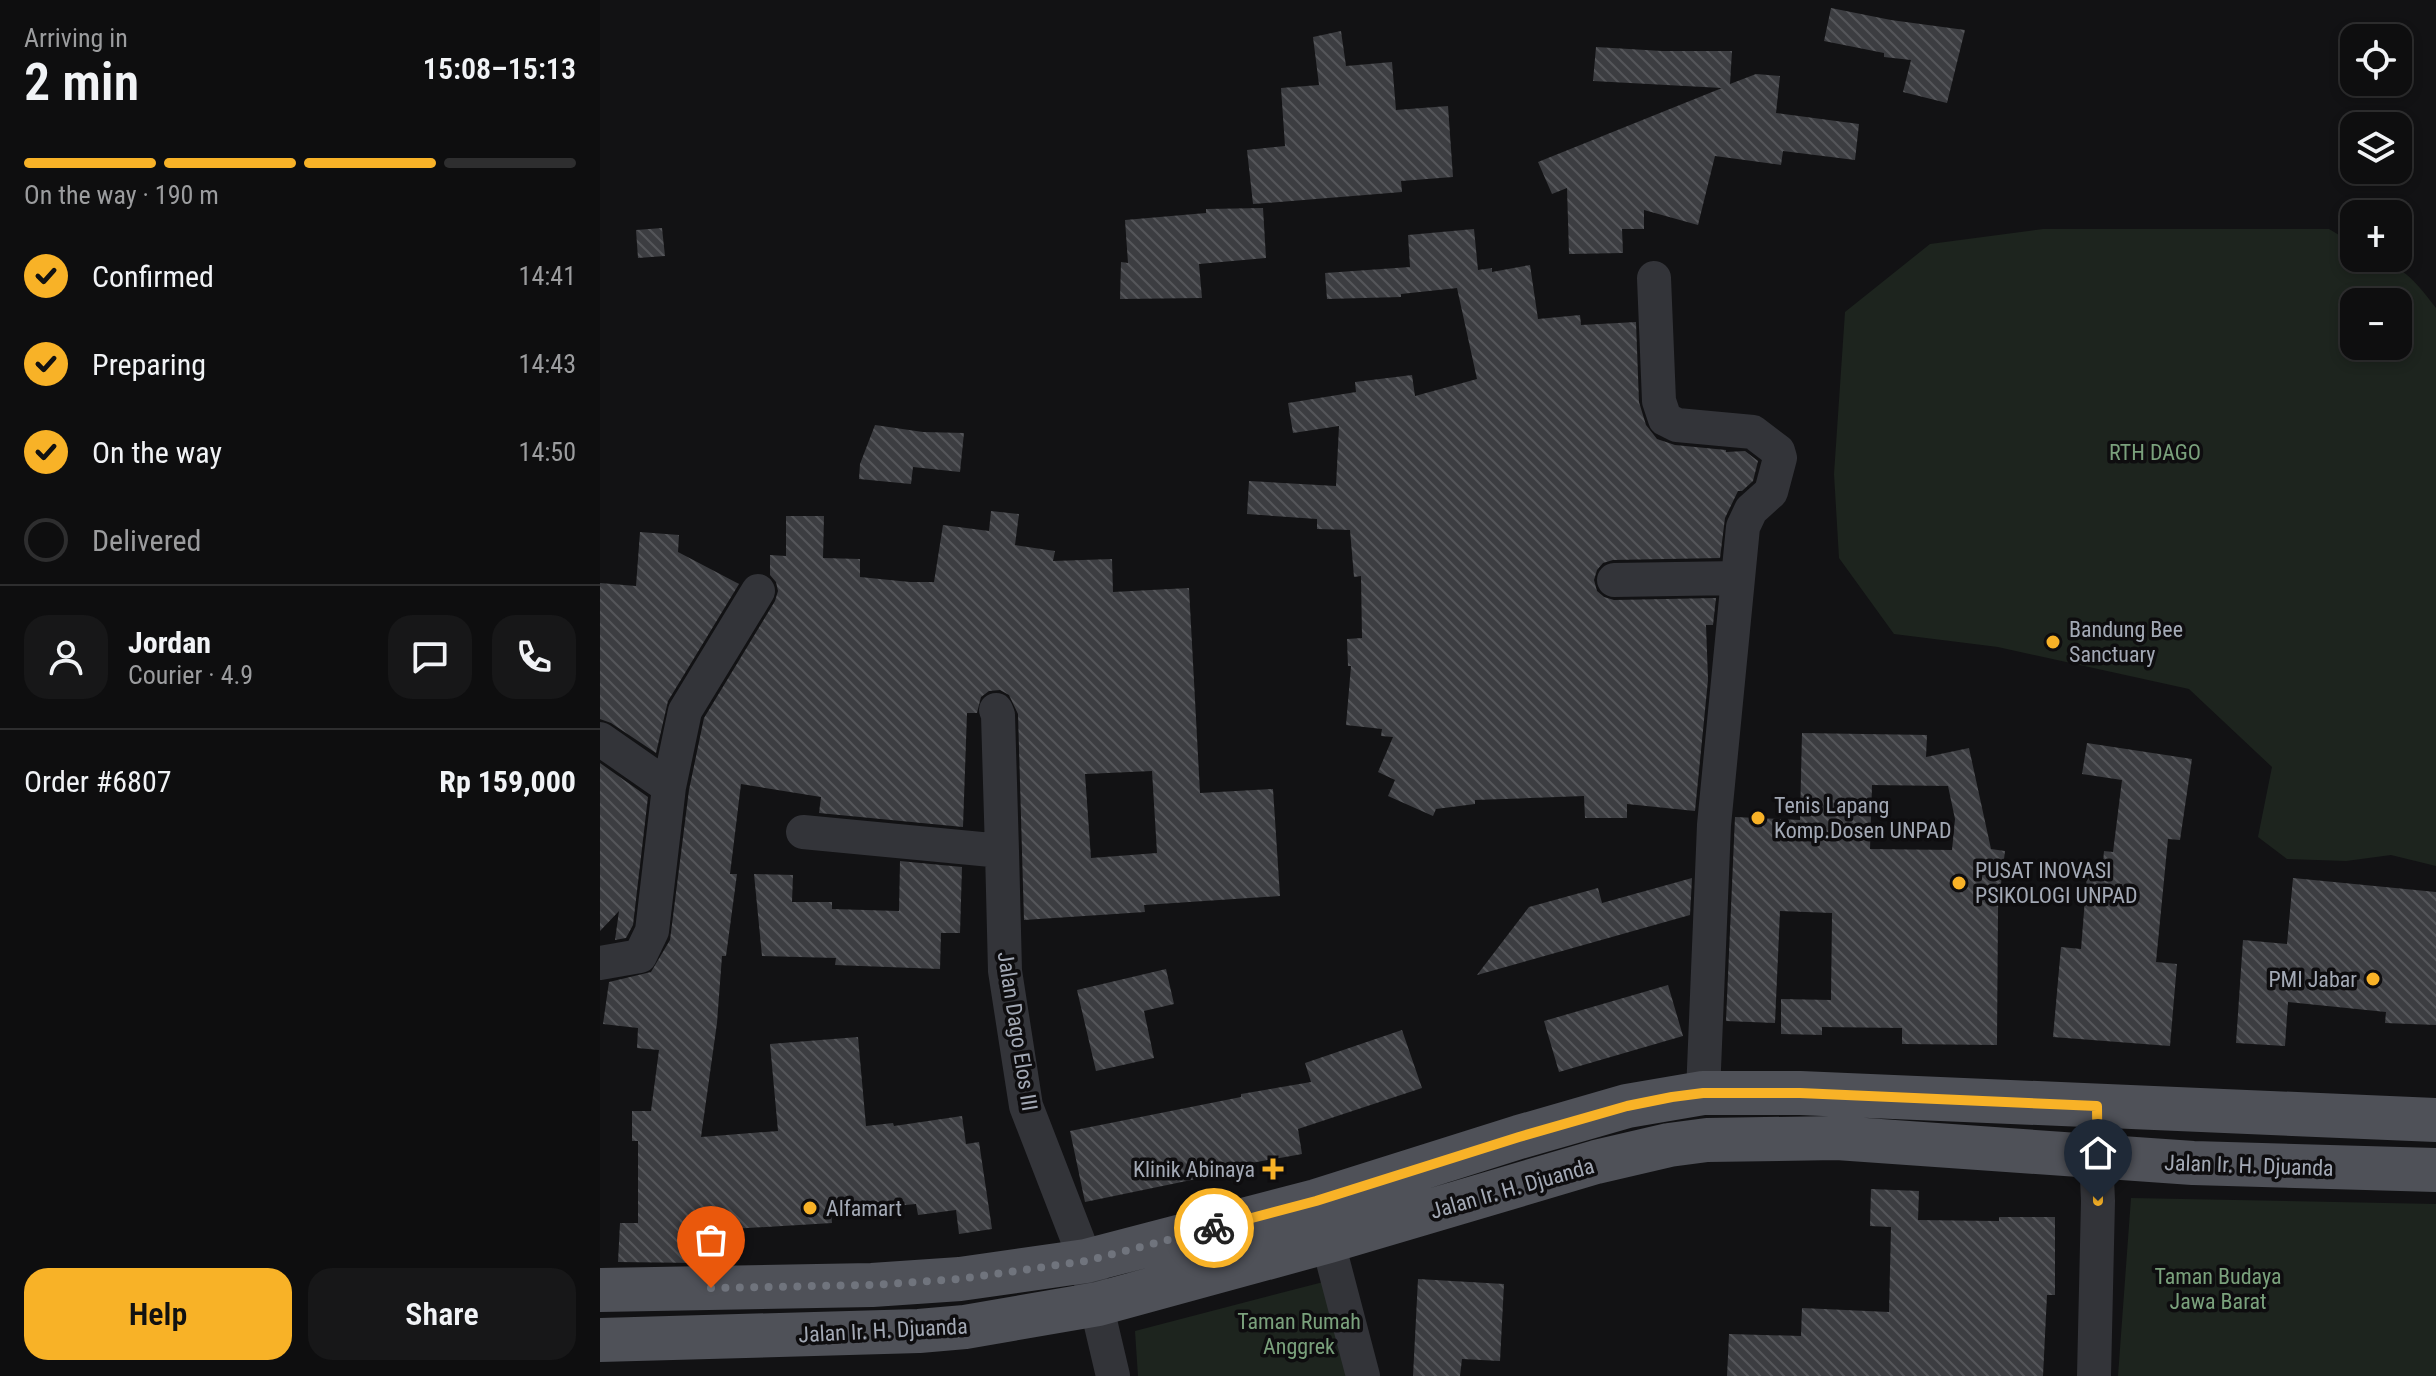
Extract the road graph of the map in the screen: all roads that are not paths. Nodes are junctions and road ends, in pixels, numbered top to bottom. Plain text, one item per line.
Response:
1 (1654, 278) dead end
2 (1738, 578) junction
3 (1614, 580) dead end
4 (758, 591) dead end
5 (996, 710) dead end
6 (600, 739) edge
7 (669, 787) junction
8 (803, 832) dead end
9 (1002, 851) junction
10 (600, 963) edge
11 (1703, 1093) junction
12 (2097, 1106) junction
13 (2436, 1120) edge
14 (2096, 1155) junction
15 (2436, 1170) edge
16 (1322, 1221) junction
17 (1086, 1261) junction
18 (600, 1290) edge
19 (1098, 1304) junction
20 (600, 1340) edge
21 (1113, 1376) edge
22 (1363, 1376) edge
23 (2094, 1376) edge

1 - 2 street
2 - 3 street
2 - 11 street
4 - 7 street
5 - 9 street, Jalan Dago Elos III
6 - 7 street
7 - 10 street
8 - 9 street
9 - 17 street, Jalan Dago Elos III
11 - 12 main road, Jalan Ir. H. Djuanda
11 - 16 main road, Jalan Ir. H. Djuanda
12 - 13 main road, Jalan Ir. H. Djuanda
12 - 14 main road
14 - 15 main road, Jalan Ir. H. Djuanda
14 - 16 main road, Jalan Ir. H. Djuanda
14 - 23 street
16 - 17 main road, Jalan Ir. H. Djuanda
16 - 19 main road, Jalan Ir. H. Djuanda
16 - 22 street
17 - 18 main road, Jalan Ir. H. Djuanda
17 - 19 street, Jalan Dago Elos III
19 - 20 main road, Jalan Ir. H. Djuanda
19 - 21 street, Jalan Dago Elos III

